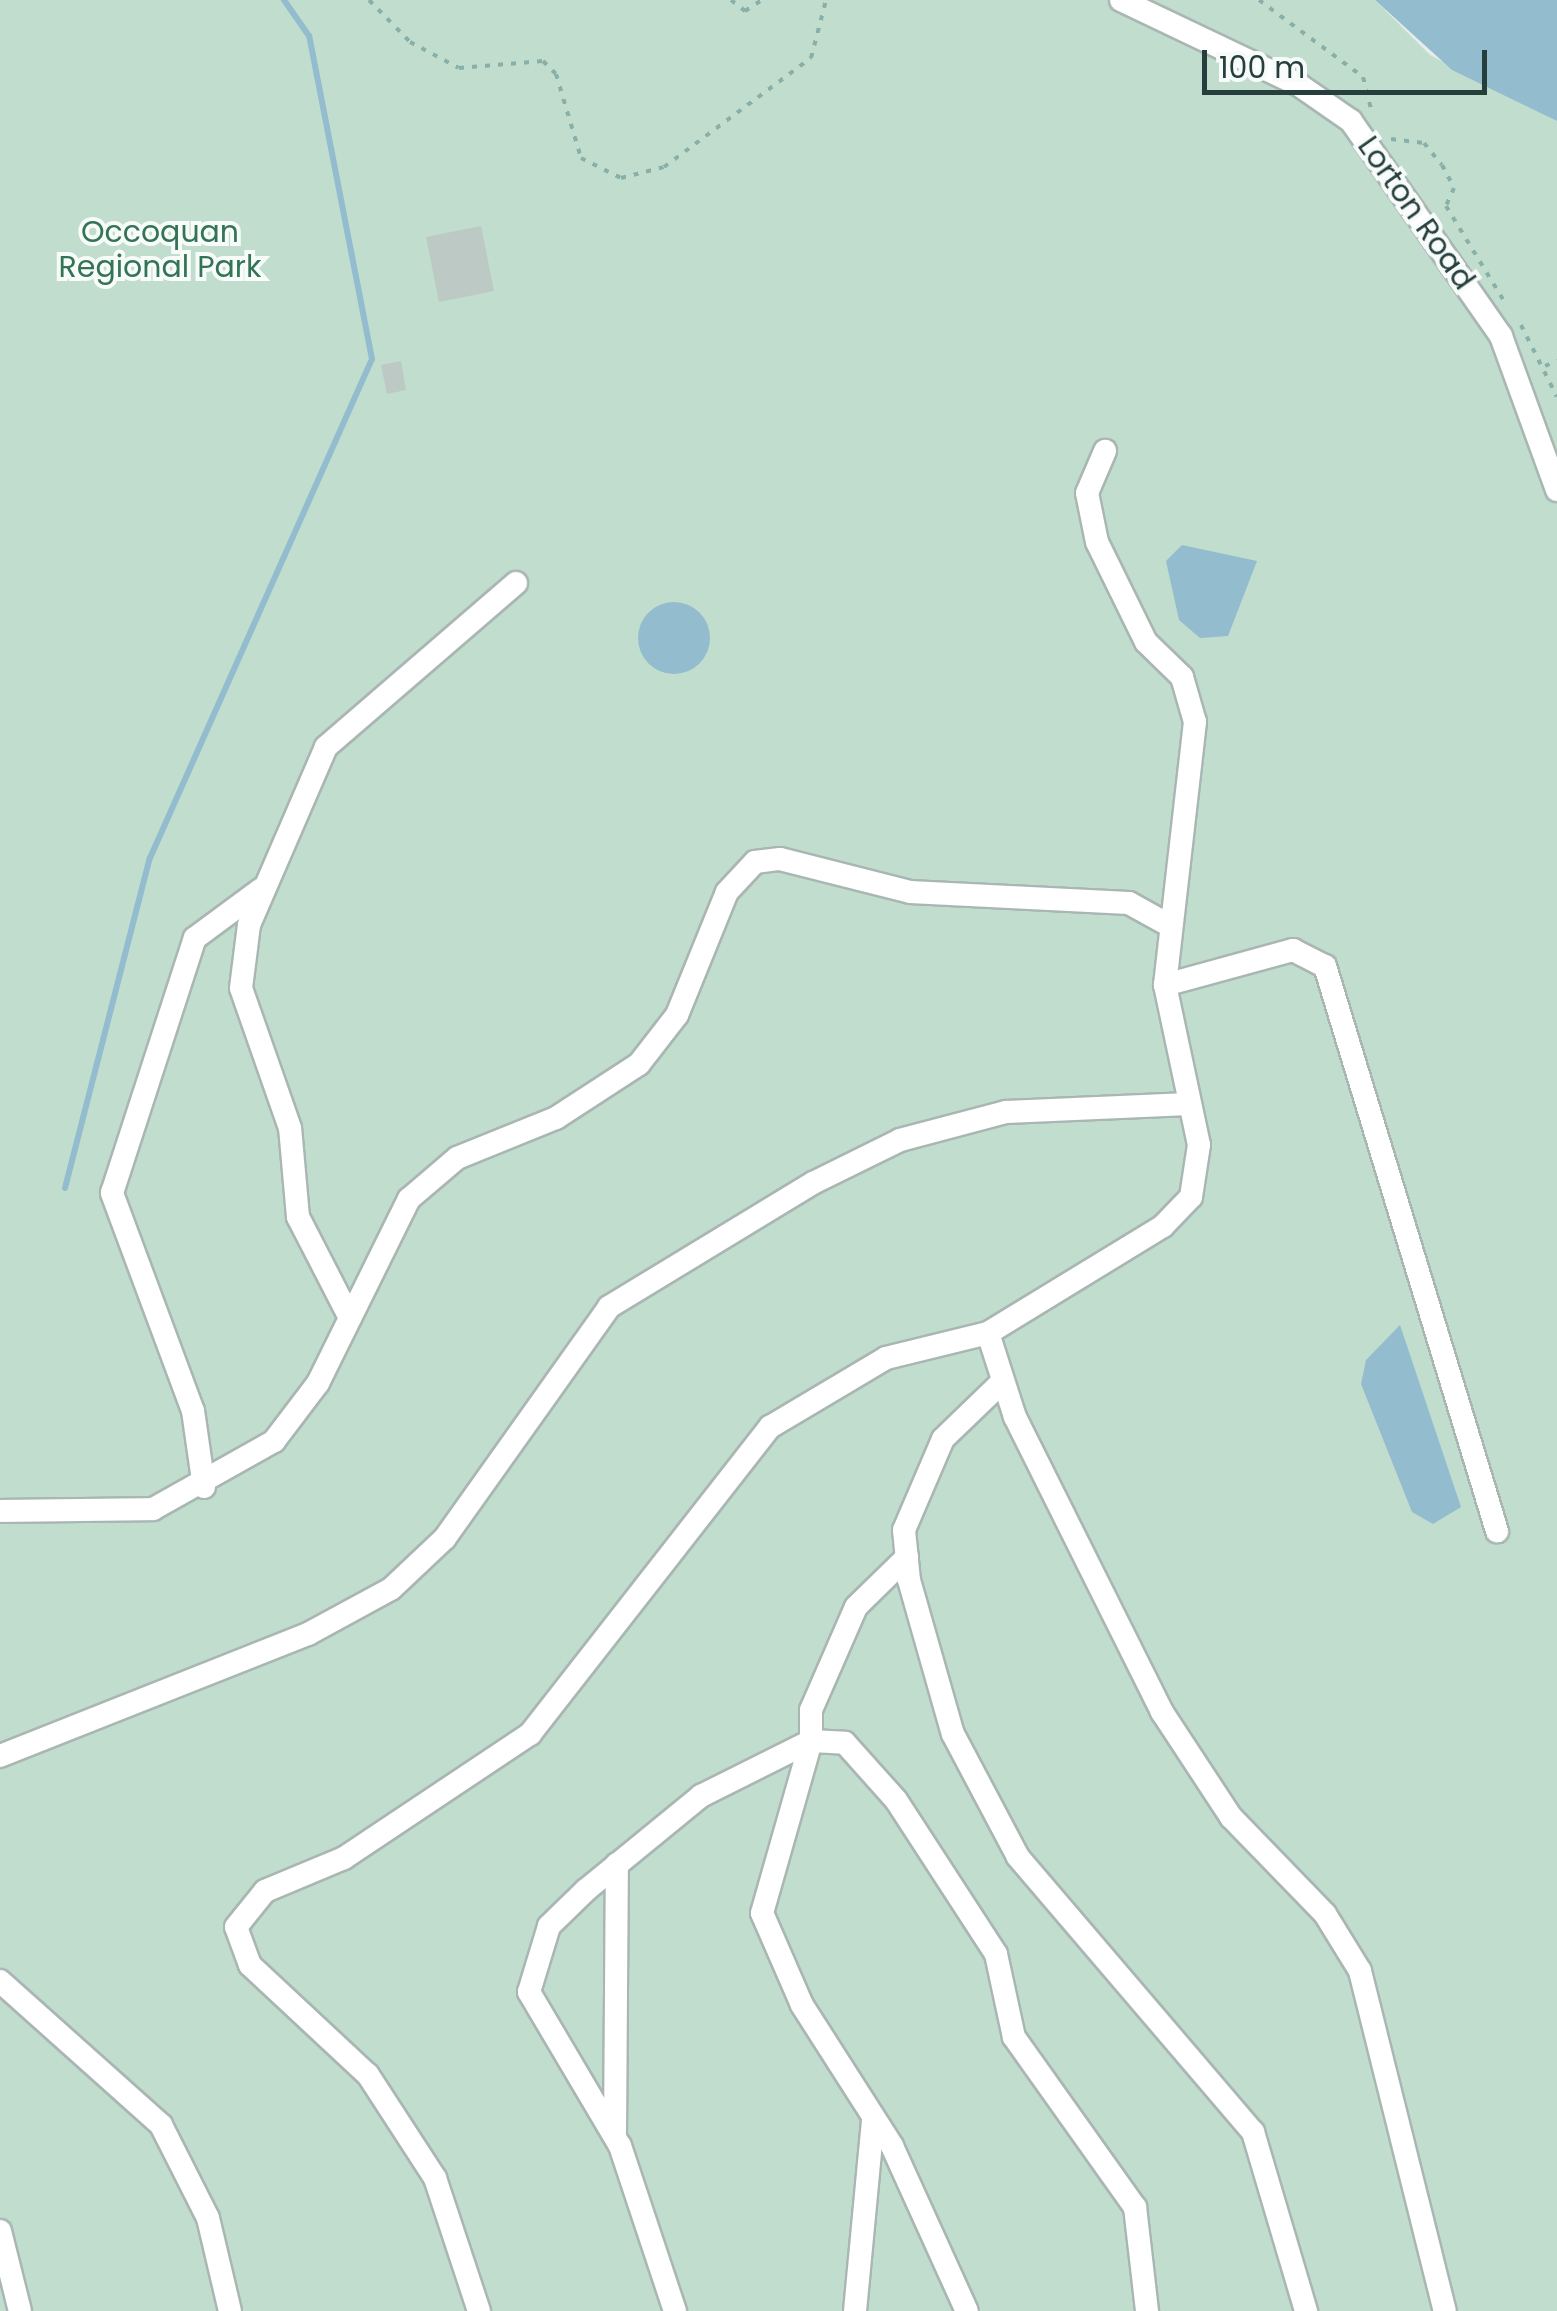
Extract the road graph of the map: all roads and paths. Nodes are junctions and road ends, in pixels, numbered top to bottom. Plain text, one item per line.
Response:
1 (368, 0) edge
2 (731, 0) edge
3 (762, 0) edge
4 (826, 0) edge
5 (1121, 0) edge
6 (1259, 0) edge
7 (1450, 216) dead end
8 (1557, 361) edge
9 (1545, 366) dead end
10 (1105, 450) dead end
11 (1557, 490) edge
12 (516, 583) dead end
13 (260, 890) junction
14 (1167, 924) junction
15 (1164, 985) junction
16 (1189, 1104) junction
17 (350, 1318) junction
18 (988, 1333) junction
19 (1002, 1382) junction
20 (204, 1488) junction
21 (0, 1511) edge
22 (1497, 1531) dead end
23 (907, 1557) junction
24 (810, 1741) junction
25 (0, 1756) edge
26 (617, 1864) junction
27 (0, 1980) edge
28 (873, 2121) junction
29 (615, 2138) junction
30 (0, 2231) edge
31 (20, 2311) edge
32 (230, 2311) edge
33 (478, 2311) edge
34 (675, 2311) edge
35 (855, 2311) edge
36 (966, 2311) edge
37 (1147, 2311) edge
38 (1306, 2311) edge
39 (1445, 2311) edge

1 - 4 path
2 - 3 path
5 - 11 street, Lorton Road
6 - 7 path
8 - 9 path
10 - 14 street
12 - 13 street
13 - 17 street
13 - 20 street
14 - 15 street
14 - 17 street
15 - 16 street
15 - 22 street
16 - 18 street
16 - 25 street
17 - 20 street
18 - 19 street
18 - 33 street
19 - 23 street
19 - 39 street
20 - 21 street
23 - 24 street
23 - 38 street
24 - 26 street
24 - 28 street
24 - 37 street
26 - 29 street
26 - 29 street
27 - 32 street
28 - 35 street
28 - 36 street
29 - 34 street
30 - 31 street

